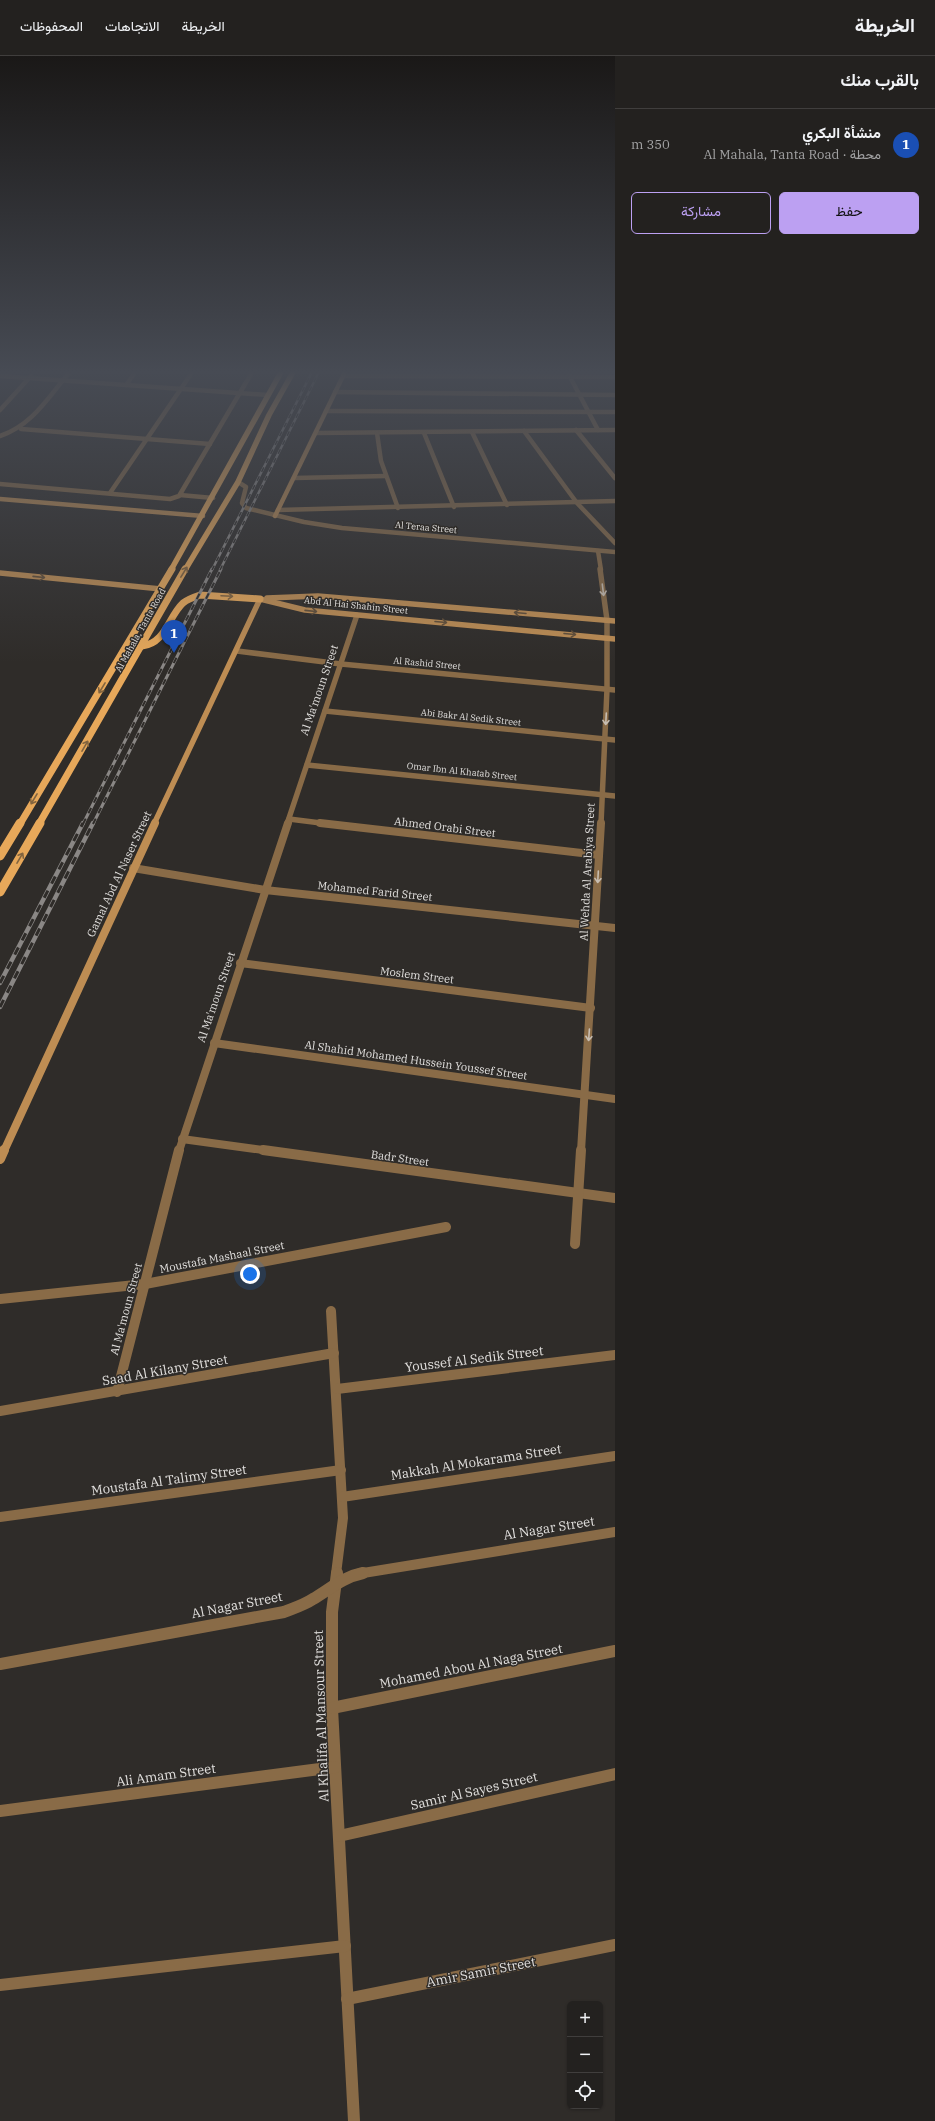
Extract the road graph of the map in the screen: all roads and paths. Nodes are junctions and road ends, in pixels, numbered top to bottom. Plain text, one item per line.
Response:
1 (126, 470) edge
2 (194, 470) edge
3 (228, 470) edge
4 (243, 470) edge
5 (298, 470) edge
6 (384, 470) edge
7 (439, 470) edge
8 (490, 470) edge
9 (553, 470) edge
10 (386, 476) junction
11 (294, 478) junction
12 (238, 482) junction
13 (0, 484) edge
14 (110, 493) junction
15 (180, 495) junction
16 (213, 498) junction
17 (0, 499) edge
18 (615, 500) edge
19 (577, 503) junction
20 (507, 505) junction
21 (454, 507) junction
22 (398, 508) junction
23 (278, 510) junction
24 (203, 516) junction
25 (275, 516) junction
26 (615, 543) edge
27 (598, 551) junction
28 (615, 552) edge
29 (0, 573) edge
30 (161, 589) junction
31 (260, 599) junction
32 (357, 615) junction
33 (607, 620) junction
34 (615, 620) edge
35 (612, 638) edge
36 (142, 646) junction
37 (237, 651) junction
38 (341, 664) junction
39 (607, 689) junction
40 (615, 690) edge
41 (325, 711) junction
42 (605, 739) junction
43 (615, 740) edge
44 (307, 765) junction
45 (602, 794) junction
46 (615, 796) edge
47 (289, 819) junction
48 (599, 855) junction
49 (0, 856) edge
50 (133, 868) junction
51 (265, 890) junction
52 (0, 892) edge
53 (596, 926) junction
54 (615, 928) edge
55 (240, 964) junction
56 (590, 1008) junction
57 (214, 1043) junction
58 (584, 1095) junction
59 (615, 1098) edge
60 (182, 1139) junction
61 (0, 1159) edge
62 (578, 1194) junction
63 (615, 1198) edge
64 (446, 1227) dead end
65 (575, 1244) dead end
66 (145, 1284) junction
67 (0, 1299) edge
68 (331, 1311) dead end
69 (334, 1353) junction
70 (615, 1355) edge
71 (337, 1389) junction
72 (117, 1392) junction
73 (0, 1411) edge
74 (615, 1456) edge
75 (341, 1470) junction
76 (342, 1497) junction
77 (0, 1517) edge
78 (615, 1532) edge
79 (337, 1582) junction
80 (615, 1651) edge
81 (0, 1664) edge
82 (332, 1708) junction
83 (335, 1767) junction
84 (615, 1774) edge
85 (0, 1811) edge
86 (339, 1836) junction
87 (615, 1945) edge
88 (345, 1946) junction
89 (0, 1985) edge
90 (348, 1999) junction
91 (354, 2121) edge

1 - 14 street
2 - 15 street
3 - 16 main road, Al Mahala, Tanta Road
4 - 12 main road, Al Mahala, Tanta Road
5 - 11 street
6 - 10 street
7 - 21 street
8 - 20 street
9 - 19 street
10 - 11 street
10 - 22 street
11 - 23 street
12 - 25 street, Al Teraa Street
36 -> 12 main road, Al Mahala, Tanta Road
13 - 14 street
14 - 15 street
15 - 16 street
16 - 24 main road, Al Mahala, Tanta Road
17 - 24 street
18 - 19 street
19 - 20 street
19 - 26 street
20 - 21 street
21 - 22 street
22 - 23 street
23 - 25 street
24 - 30 main road, Al Mahala, Tanta Road
25 - 27 street, Al Teraa Street
27 - 28 street, Al Teraa Street
27 -> 33 street, Al Wehda Al Arabiya Street
29 -> 30 street
30 -> 49 main road, Al Mahala, Tanta Road
31 -> 32 street, Abd Al Hai Shahin Street
33 -> 31 street, Abd Al Hai Shahin Street
36 -> 31 main road
31 - 37 street, Gamal Abd Al Naser Street
32 -> 35 street, Abd Al Hai Shahin Street
32 - 38 street, Al Ma'moun Street
33 - 34 street, Abd Al Hai Shahin Street
33 - 35 street, Al Wehda Al Arabiya Street
35 - 39 street, Al Wehda Al Arabiya Street
52 -> 36 main road, Al Mahala, Tanta Road
37 - 38 street, Al Rashid Street
37 - 50 street, Gamal Abd Al Naser Street
38 - 39 street, Al Rashid Street
38 - 41 street, Al Ma'moun Street
39 - 40 street, Al Rashid Street
39 -> 42 street, Al Wehda Al Arabiya Street
41 - 42 street, Abi Bakr Al Sedik Street
41 - 44 street, Al Ma'moun Street
42 - 43 street, Abi Bakr Al Sedik Street
42 - 45 street, Al Wehda Al Arabiya Street
44 - 45 street, Omar Ibn Al Khatab Street
44 - 47 street, Al Ma'moun Street
45 - 46 street, Omar Ibn Al Khatab Street
45 - 48 street, Al Wehda Al Arabiya Street
47 - 48 street, Ahmed Orabi Street
47 - 51 street, Al Ma'moun Street
48 -> 53 street, Al Wehda Al Arabiya Street
50 - 51 street, Mohamed Farid Street
50 - 61 street, Gamal Abd Al Naser Street
51 - 53 street, Mohamed Farid Street
51 - 55 street, Al Ma'moun Street
53 - 54 street, Mohamed Farid Street
53 - 56 street, Al Wehda Al Arabiya Street
55 - 56 street, Moslem Street
55 - 57 street, Al Ma'moun Street
56 -> 58 street, Al Wehda Al Arabiya Street
57 - 58 street, Al Shahid Mohamed Hussein Youssef Street
57 - 60 street, Al Ma'moun Street
58 - 59 street, Al Shahid Mohamed Hussein Youssef Street
58 - 62 street, Al Wehda Al Arabiya Street
60 - 62 street, Badr Street
60 - 66 street, Al Ma'moun Street
62 - 63 street, Badr Street
62 - 65 street, Al Wehda Al Arabiya Street
64 - 66 street, Moustafa Mashaal Street
66 - 67 street, Moustafa Mashaal Street
66 - 72 street, Al Ma'moun Street
68 - 69 street, Al Khalifa Al Mansour Street
69 - 71 street, Al Khalifa Al Mansour Street
69 - 72 street, Saad Al Kilany Street
70 - 71 street, Youssef Al Sedik Street
71 - 75 street, Al Khalifa Al Mansour Street
72 - 73 street, Saad Al Kilany Street
74 - 76 street, Makkah Al Mokarama Street
75 - 76 street, Al Khalifa Al Mansour Street
75 - 77 street, Moustafa Al Talimy Street
76 - 79 street, Al Khalifa Al Mansour Street
78 - 79 street, Al Nagar Street
79 - 81 street, Al Nagar Street
79 - 82 street, Al Khalifa Al Mansour Street
80 - 82 street, Mohamed Abou Al Naga Street
82 - 83 street, Al Khalifa Al Mansour Street
83 - 85 street, Ali Amam Street
83 - 86 street, Al Khalifa Al Mansour Street
84 - 86 street, Samir Al Sayes Street
86 - 88 street, Al Khalifa Al Mansour Street
87 - 90 street, Amir Samir Street
88 - 89 street
88 - 90 street, Al Khalifa Al Mansour Street
90 - 91 street, Al Khalifa Al Mansour Street

